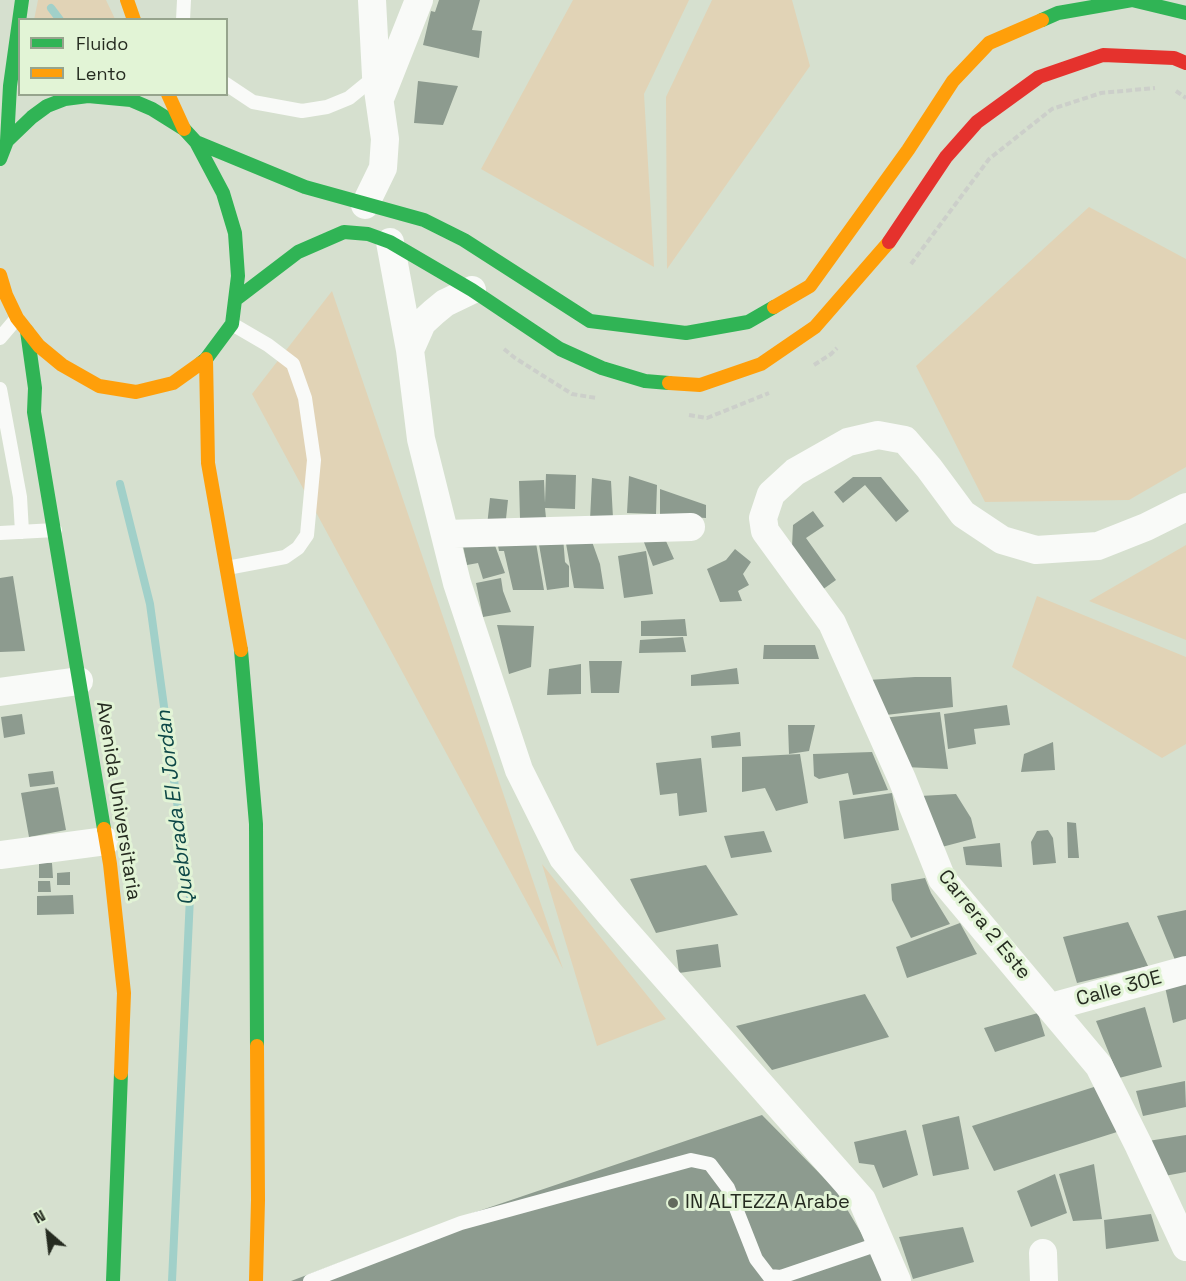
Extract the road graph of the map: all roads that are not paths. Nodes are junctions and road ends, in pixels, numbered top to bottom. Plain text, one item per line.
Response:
1 (22, 0) edge
2 (127, 0) edge
3 (184, 0) edge
4 (372, 0) edge
5 (419, 0) edge
6 (1186, 13) edge
7 (19, 18) edge
8 (133, 18) edge
9 (183, 18) edge
10 (18, 29) edge
11 (1186, 63) edge
12 (228, 85) edge
13 (378, 87) junction
14 (169, 96) edge
15 (184, 129) junction
16 (7, 141) junction
17 (196, 142) junction
18 (0, 159) edge
19 (365, 205) junction
20 (390, 242) junction
21 (0, 275) edge
22 (472, 290) junction
23 (235, 300) junction
24 (17, 318) junction
25 (232, 324) junction
26 (27, 331) junction
27 (0, 339) edge
28 (410, 350) junction
29 (206, 359) junction
30 (0, 389) edge
31 (1186, 507) edge
32 (691, 527) dead end
33 (55, 530) junction
34 (22, 532) junction
35 (0, 533) edge
36 (445, 534) junction
37 (227, 568) junction
38 (79, 681) junction
39 (0, 692) edge
40 (106, 841) junction
41 (0, 855) edge
42 (1186, 970) edge
43 (1051, 1007) junction
44 (881, 1243) junction
45 (1186, 1246) edge
46 (1043, 1253) dead end
47 (258, 1280) edge
48 (113, 1281) edge
49 (310, 1281) edge
50 (897, 1281) edge
51 (1044, 1281) edge

1 - 7 main road
2 - 8 main road
3 - 9 lane
4 - 13 street
5 - 13 street
6 - 19 main road
10 - 16 main road
11 - 22 main road
12 - 13 lane
13 - 19 street
14 - 15 main road
15 - 16 main road
15 - 17 main road
16 - 18 main road
17 - 19 main road
17 - 23 main road
20 - 22 main road
20 - 23 main road
20 - 28 street
21 - 24 main road
22 - 28 street
23 - 25 main road
24 - 26 main road
24 - 27 lane
25 - 29 main road
25 - 37 lane
26 - 29 main road
26 - 33 main road, Avenida Universitaria
28 - 36 street
29 - 37 main road
30 - 34 lane
31 - 43 street, Carrera 2 Este
32 - 36 street
33 - 34 lane
33 - 38 main road, Avenida Universitaria
34 - 35 lane
36 - 44 street
37 - 47 main road
38 - 39 street
38 - 40 main road, Avenida Universitaria
40 - 41 street
40 - 48 main road, Avenida Universitaria
42 - 43 street, Calle 30E
43 - 45 street, Carrera 2 Este
44 - 49 lane
44 - 50 street
46 - 51 street

